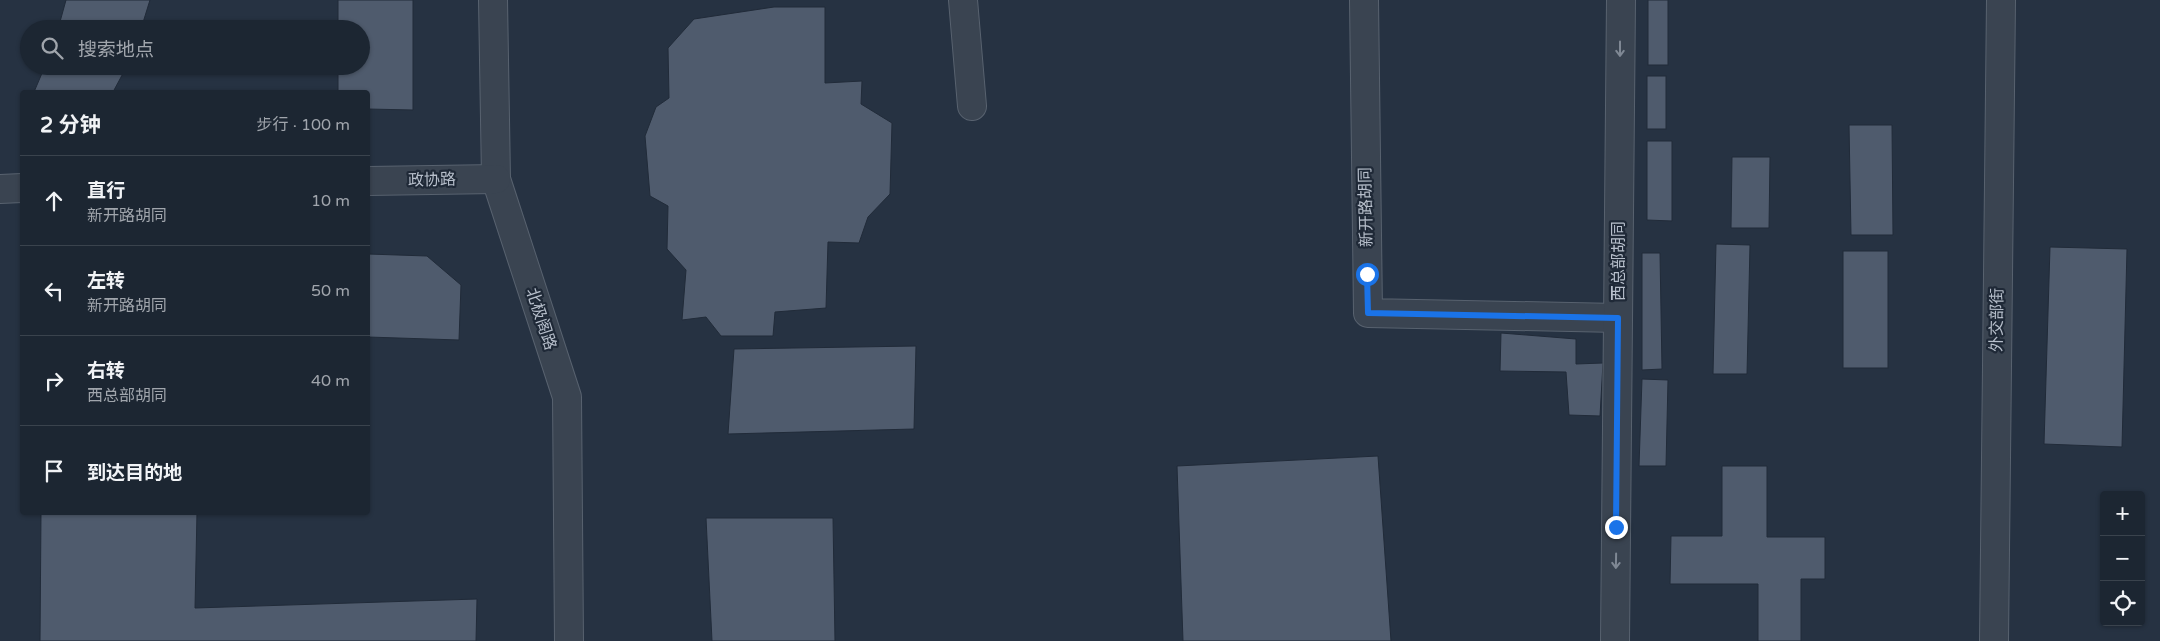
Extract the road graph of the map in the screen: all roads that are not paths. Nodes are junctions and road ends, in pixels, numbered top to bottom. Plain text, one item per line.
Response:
1 (494, 0) edge
2 (964, 0) edge
3 (1364, 0) edge
4 (1621, 0) edge
5 (2001, 0) edge
6 (972, 106) dead end
7 (496, 179) junction
8 (370, 181) edge
9 (20, 188) edge
10 (0, 189) edge
11 (1618, 318) junction
12 (569, 641) edge
13 (1615, 641) edge
14 (1994, 641) edge

1 - 7 street, 北极阁路
2 - 6 street
3 - 11 street, 新开路胡同
4 -> 11 street, 西总部胡同
5 - 14 street, 外交部街
7 - 8 street, 政协路
7 - 12 street, 北极阁路
9 - 10 street
11 -> 13 street, 西总部胡同

